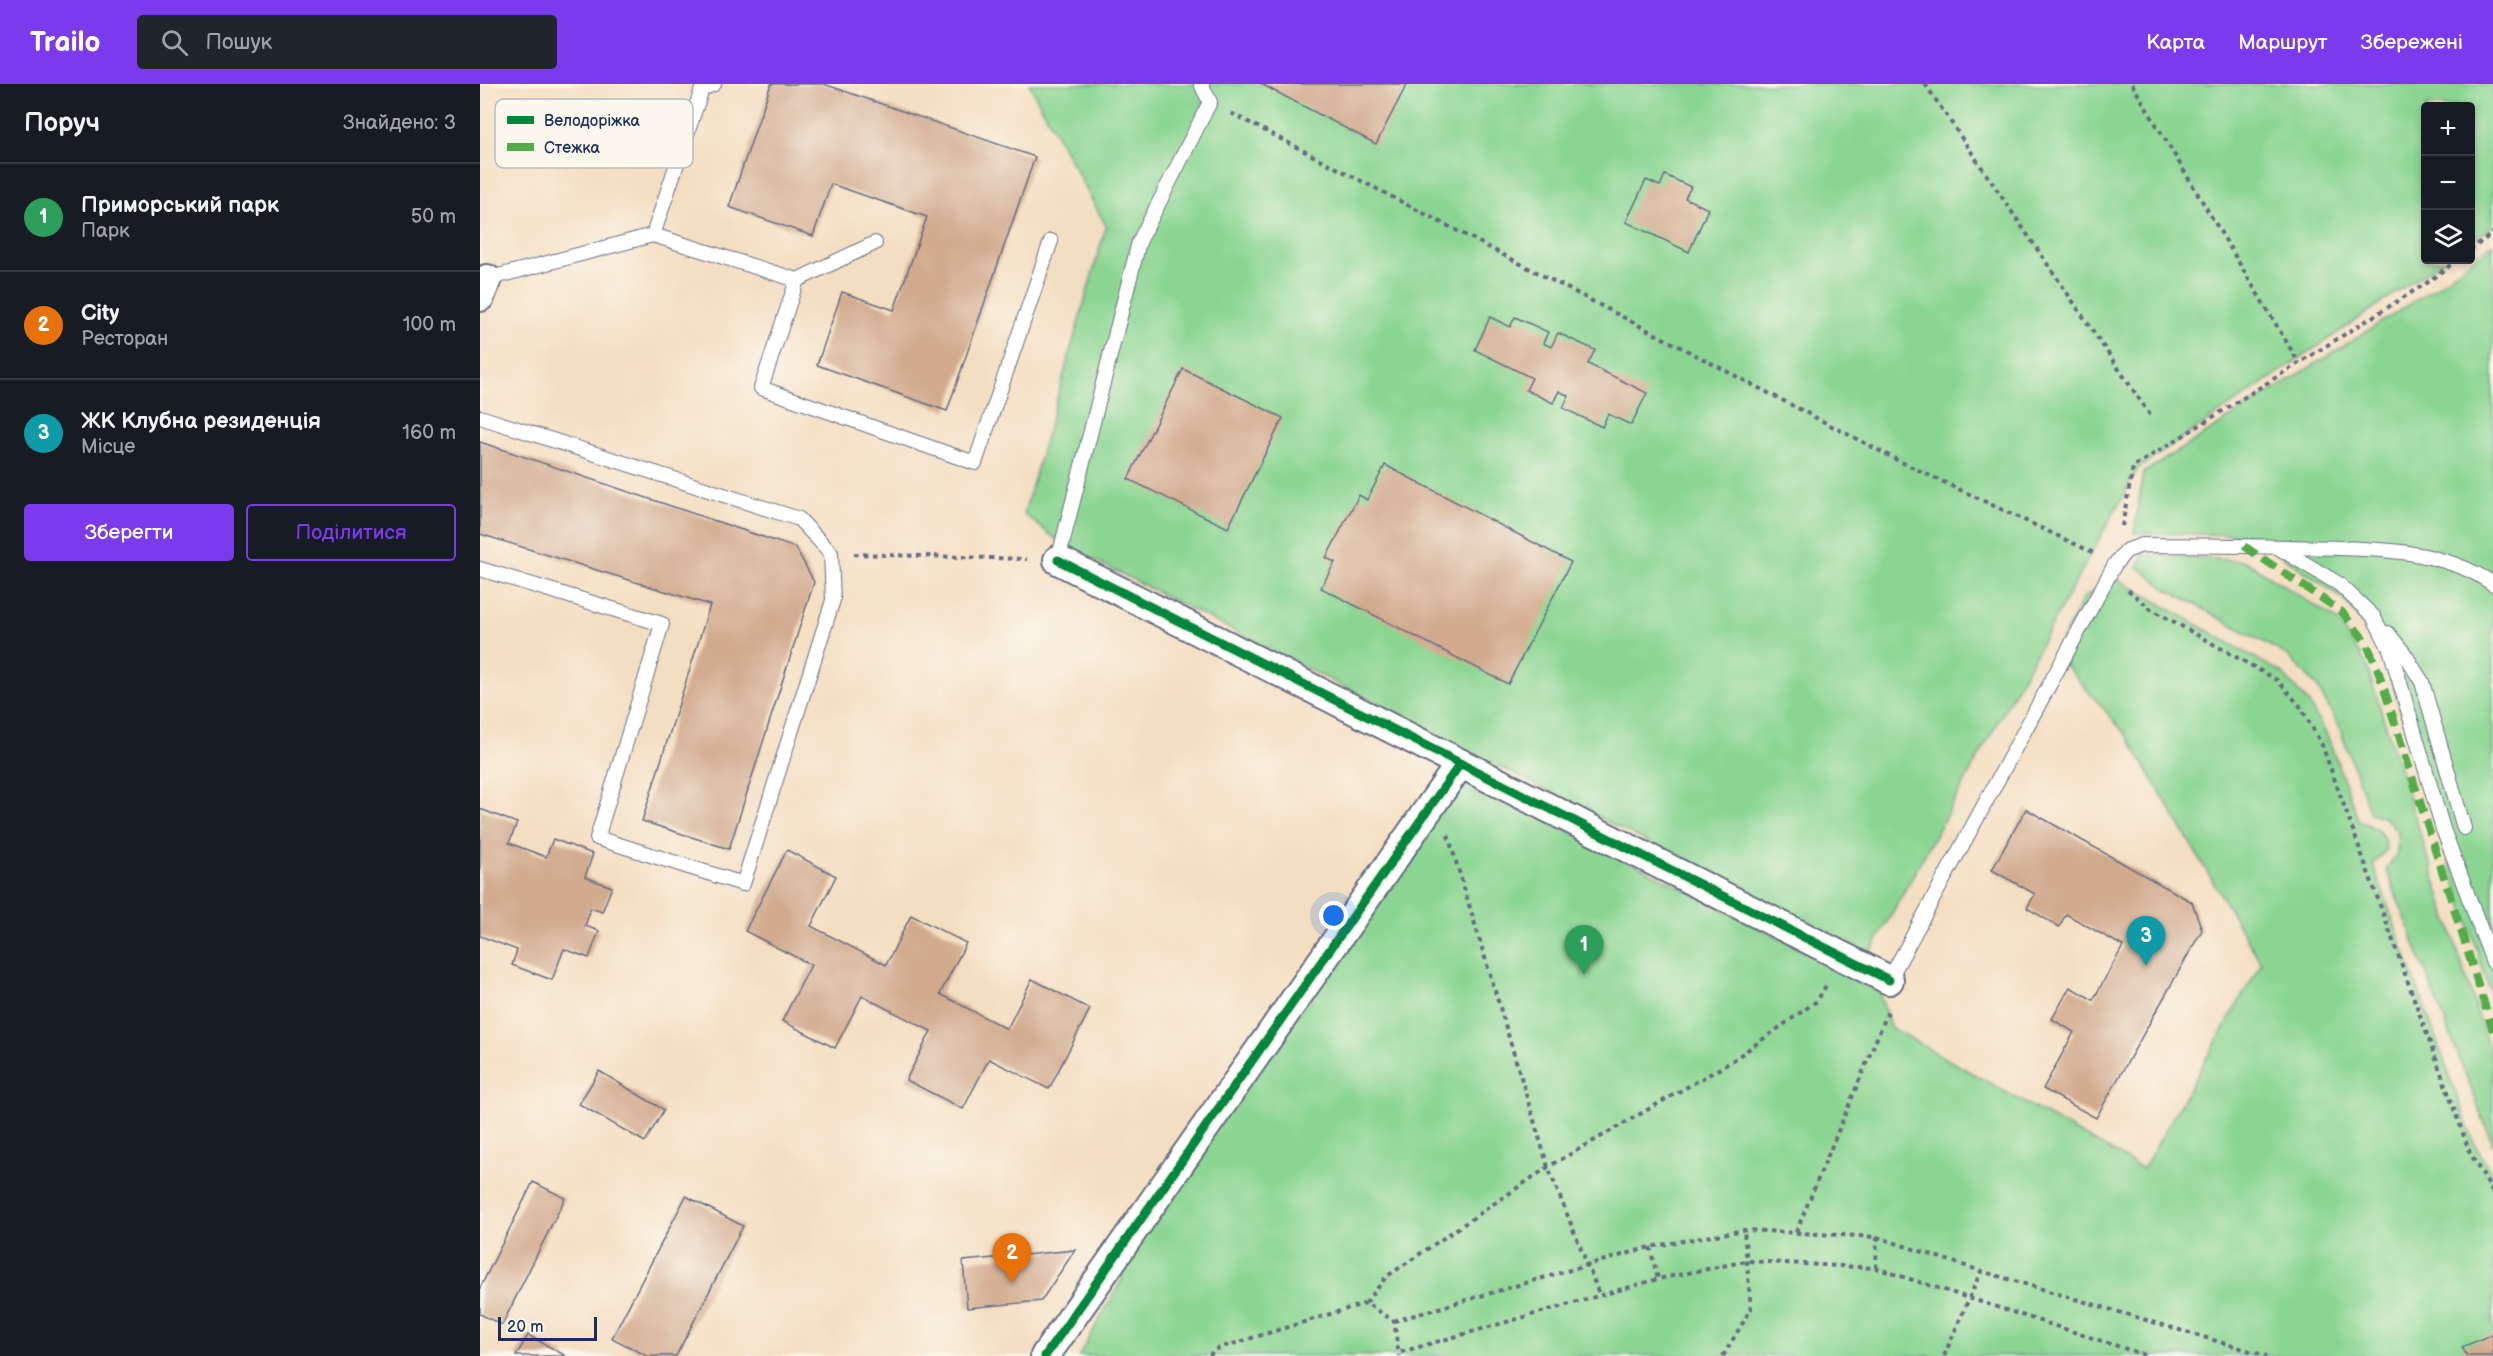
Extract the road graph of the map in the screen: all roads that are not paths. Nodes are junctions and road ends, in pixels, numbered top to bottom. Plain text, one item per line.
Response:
1 (714, 84) edge
2 (1201, 84) edge
3 (693, 116) edge
4 (675, 168) edge
5 (653, 235) junction
6 (1051, 241) dead end
7 (875, 243) dead end
8 (797, 280) junction
9 (484, 288) edge
10 (480, 417) edge
11 (2277, 547) junction
12 (1058, 560) joint
13 (480, 569) edge
14 (2493, 584) edge
15 (2373, 616) junction
16 (1460, 764) junction
17 (2464, 828) dead end
18 (2493, 962) edge
19 (1889, 980) joint
20 (1045, 1356) edge

1 - 3 lane
2 - 12 lane
4 - 5 lane
5 - 8 lane
5 - 9 lane
6 - 8 lane
7 - 8 lane
10 - 13 lane
11 - 14 lane
11 - 15 lane
11 - 19 lane
12 - 16 street
15 - 17 lane
15 - 18 lane
16 - 19 street
16 - 20 street

